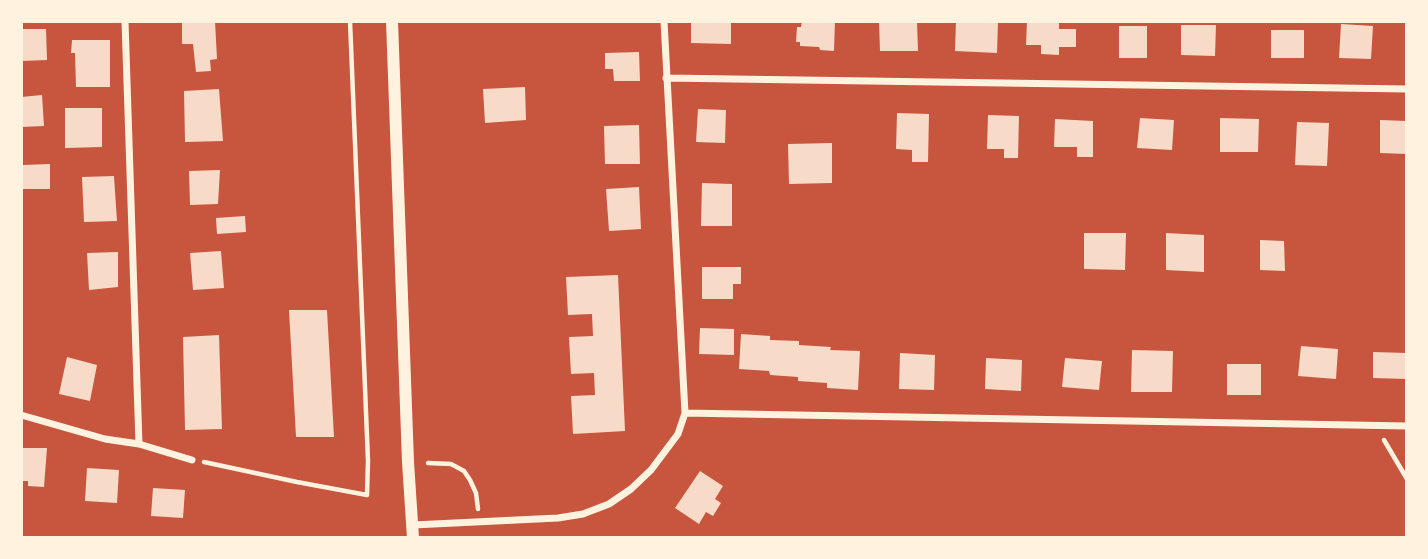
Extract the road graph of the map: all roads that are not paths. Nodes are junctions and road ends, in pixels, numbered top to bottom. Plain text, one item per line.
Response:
1 (125, 21) edge
2 (392, 21) edge
3 (664, 21) edge
4 (666, 78) junction
5 (1407, 89) edge
6 (685, 413) junction
7 (21, 415) edge
8 (1407, 426) edge
9 (139, 444) junction
10 (192, 460) road end
11 (413, 532) edge

1 - 9 street
2 - 11 street
3 - 4 street
4 - 5 street
4 - 6 street
6 - 8 street
6 - 11 street
7 - 9 street
9 - 10 street

